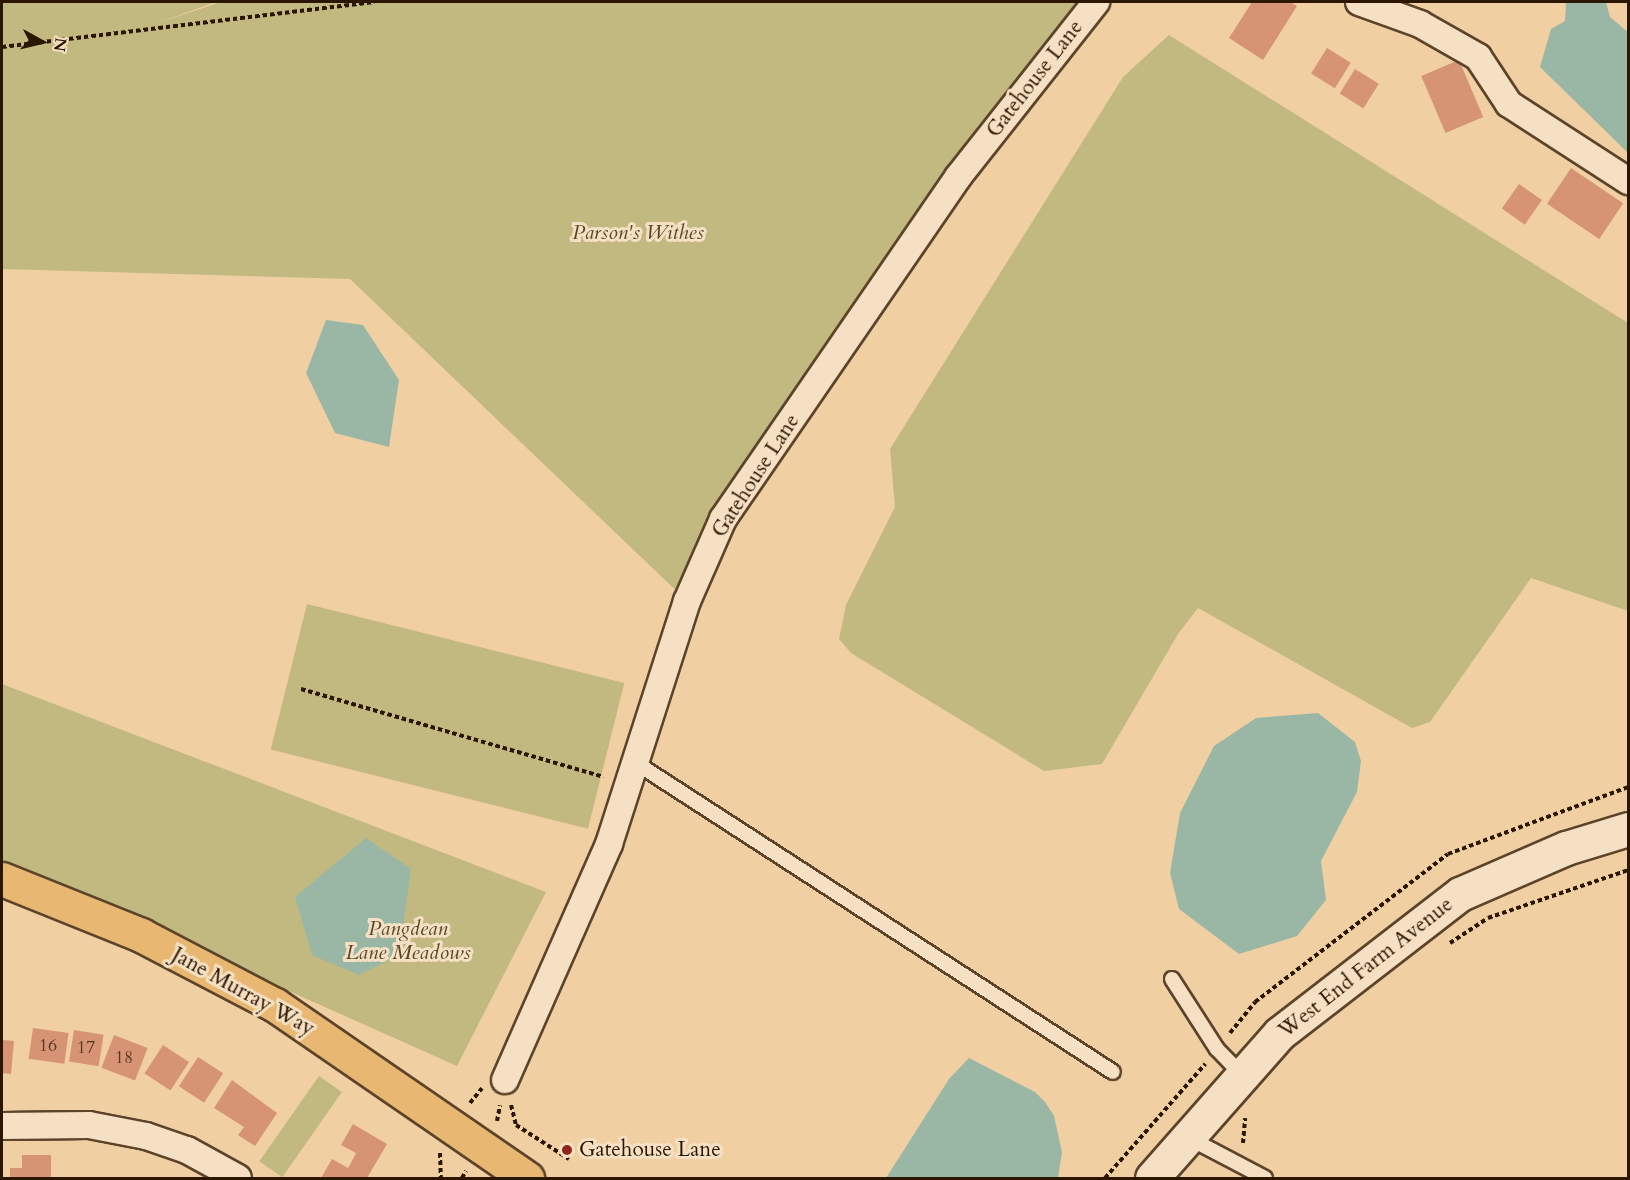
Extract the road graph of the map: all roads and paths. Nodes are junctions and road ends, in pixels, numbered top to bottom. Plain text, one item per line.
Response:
1 (374, 2) edge
2 (1096, 2) edge
3 (1359, 2) edge
4 (2, 49) edge
5 (1629, 181) edge
6 (301, 689) dead end
7 (633, 772) junction
8 (1629, 829) edge
9 (1629, 870) edge
10 (2, 879) edge
11 (1439, 950) dead end
12 (1172, 979) dead end
13 (1113, 1072) dead end
14 (1242, 1075) junction
15 (505, 1080) joint
16 (1245, 1113) dead end
17 (2, 1126) edge
18 (1186, 1136) junction
19 (445, 1146) dead end
20 (569, 1159) dead end
21 (1233, 1163) junction
22 (238, 1179) edge
23 (441, 1179) edge
24 (526, 1179) edge
25 (1152, 1179) edge
26 (1265, 1179) edge

1 - 4 path
2 - 7 street, Gatehouse Lane
3 - 5 street
6 - 7 path
7 - 13 lane
7 - 15 street, Gatehouse Lane
8 - 14 street, West End Farm Avenue
9 - 11 path
10 - 24 main road, Jane Murray Way
12 - 14 lane
14 - 18 street, West End Farm Avenue
15 - 20 path
16 - 21 path
17 - 22 street
18 - 21 lane
18 - 25 street, West End Farm Avenue
19 - 23 path
21 - 26 lane

